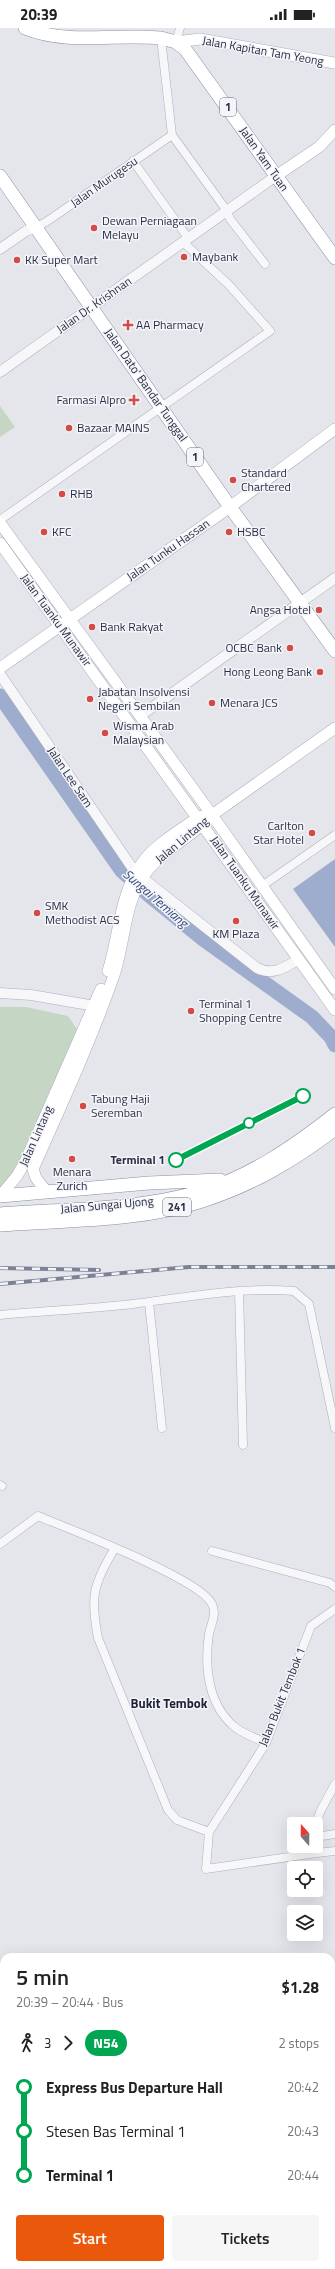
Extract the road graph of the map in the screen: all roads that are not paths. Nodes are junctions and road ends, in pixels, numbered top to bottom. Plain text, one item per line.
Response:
1 (25, 28) edge
2 (180, 28) edge
3 (161, 38) junction
4 (176, 42) junction
5 (335, 63) edge
6 (335, 131) edge
7 (172, 135) junction
8 (132, 161) junction
9 (0, 176) edge
10 (276, 176) junction
11 (227, 211) junction
12 (36, 227) junction
13 (185, 240) junction
14 (0, 249) edge
15 (333, 251) edge
16 (265, 264) dead end
17 (92, 307) junction
18 (0, 372) edge
19 (161, 407) junction
20 (335, 429) edge
21 (230, 507) junction
22 (0, 520) edge
23 (0, 523) edge
24 (0, 542) edge
25 (335, 578) edge
26 (300, 603) junction
27 (70, 619) junction
28 (60, 626) junction
29 (335, 651) edge
30 (0, 668) edge
31 (0, 674) edge
32 (140, 716) junction
33 (335, 728) edge
34 (212, 815) junction
35 (201, 821) junction
36 (335, 834) edge
37 (137, 878) junction
38 (262, 886) junction
39 (299, 959) junction
40 (335, 989) edge
41 (0, 993) edge
42 (98, 1007) junction
43 (335, 1010) edge
44 (335, 1114) edge
45 (335, 1129) edge
46 (34, 1138) junction
47 (46, 1141) junction
48 (231, 1180) junction
49 (46, 1190) junction
50 (1, 1196) edge
51 (0, 1214) edge
52 (0, 1225) edge
53 (239, 1291) junction
54 (149, 1302) junction
55 (0, 1315) edge
56 (162, 1428) dead end
57 (335, 1428) edge
58 (243, 1445) dead end
59 (0, 1544) edge
60 (115, 1548) junction
61 (212, 1551) dead end
62 (335, 1588) edge
63 (335, 1609) edge
64 (266, 1743) junction
65 (335, 1784) edge
66 (318, 1817) edge
67 (209, 1832) junction
68 (335, 1834) edge
69 (323, 1835) edge
70 (335, 1851) edge
71 (323, 1852) edge
72 (316, 1853) edge

1 - 3 highway, Jalan Kapitan Tam Yeong / 1
2 - 4 street
3 - 4 highway, Jalan Kapitan Tam Yeong / 1
3 - 7 street
4 - 5 main road, Jalan Kapitan Tam Yeong
4 - 10 highway, Jalan Yam Tuan / 1
6 - 10 main road
7 - 8 street, Jalan Murugesu
7 - 11 street
8 - 12 street, Jalan Murugesu
8 - 13 street
9 - 12 highway, Jalan Dato' Bandar Tunggal / 1
10 - 11 street, Jalan Dr. Krishnan
10 - 15 highway, Jalan Yam Tuan / 1
11 - 13 street, Jalan Dr. Krishnan
11 - 16 street
12 - 14 street
12 - 17 highway, Jalan Dato' Bandar Tunggal / 1
13 - 17 street, Jalan Dr. Krishnan
13 - 19 street
17 - 18 street, Jalan Dr. Krishnan
17 - 19 highway, Jalan Dato' Bandar Tunggal / 1
19 - 21 highway, Jalan Dato' Bandar Tunggal / 1
19 - 22 street
20 - 21 main road, Jalan Tunku Hassan
21 - 26 highway, Jalan Dato' Bandar Tunggal / 1
21 - 27 main road, Jalan Tunku Hassan
23 - 27 main road, Jalan Tuanku Munawir
24 - 28 main road, Jalan Tuanku Munawir
25 - 26 street
26 - 29 highway, Jalan Dato' Bandar Tunggal / 1
26 - 32 street
27 - 28 main road, Jalan Tunku Hassan
27 - 32 main road, Jalan Tuanku Munawir
28 - 30 main road, Jalan Tunku Hassan
28 - 35 main road, Jalan Tuanku Munawir
31 - 37 street, Jalan Lee Sam
32 - 34 main road, Jalan Tuanku Munawir
33 - 34 main road, Jalan Lintang
34 - 35 main road, Jalan Lintang
34 - 38 main road, Jalan Tuanku Munawir
35 - 37 main road, Jalan Lintang
35 - 39 main road, Jalan Tuanku Munawir
36 - 38 street
37 - 39 street, Jalan Lee Sam
37 - 42 main road, Jalan Lintang
38 - 40 main road, Jalan Tuanku Munawir
39 - 43 main road, Jalan Tuanku Munawir
41 - 42 street
42 - 46 main road, Jalan Lintang
42 - 47 main road, Jalan Lintang
44 - 48 highway, Jalan Sungai Ujong / 241
45 - 52 highway, Jalan Sungai Ujong / 241
46 - 47 main road
46 - 50 main road, Jalan Lintang
47 - 49 main road, Jalan Lintang
48 - 49 highway
48 - 51 highway, Jalan Sungai Ujong / 241
49 - 50 highway
53 - 54 street
53 - 57 street
53 - 58 street
54 - 55 street
54 - 56 street
59 - 60 street
60 - 64 street
60 - 67 street
61 - 62 street
63 - 64 street, Jalan Bukit Tembok 1
64 - 67 street, Jalan Bukit Tembok 1
65 - 66 street
67 - 72 street
68 - 69 street
70 - 71 street

